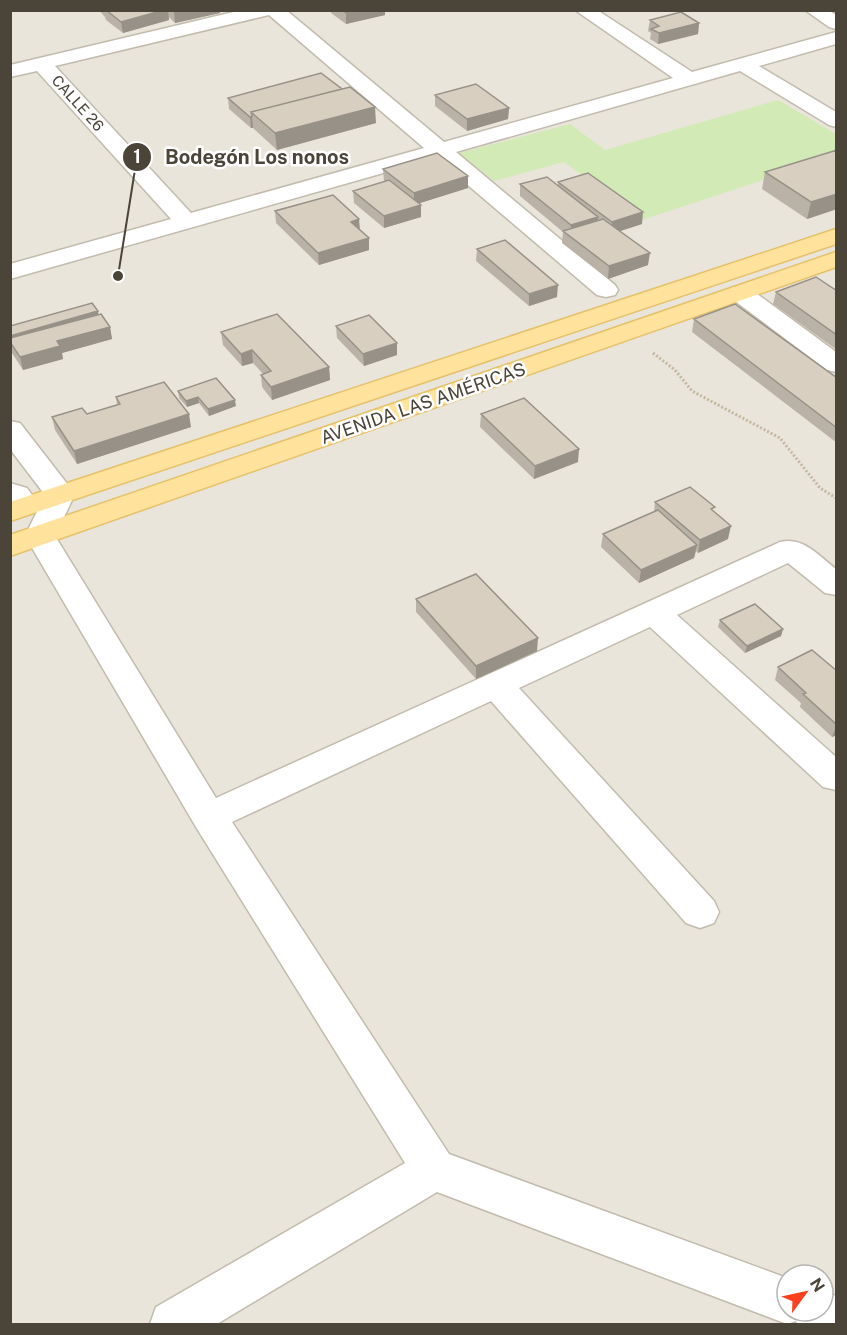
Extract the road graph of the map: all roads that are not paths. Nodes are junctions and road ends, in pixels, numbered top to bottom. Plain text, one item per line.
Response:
1 (268, 10) edge
2 (274, 10) edge
3 (584, 10) edge
4 (814, 10) edge
5 (837, 23) edge
6 (837, 38) edge
7 (42, 63) junction
8 (743, 65) junction
9 (10, 71) edge
10 (690, 80) junction
11 (837, 121) edge
12 (441, 151) junction
13 (186, 222) junction
14 (837, 236) edge
15 (837, 259) edge
16 (10, 272) edge
17 (606, 290) dead end
18 (740, 293) junction
19 (837, 364) edge
20 (18, 451) edge
21 (10, 492) edge
22 (60, 494) junction
23 (16, 523) edge
24 (837, 585) edge
25 (654, 612) junction
26 (496, 685) junction
27 (837, 777) edge
28 (209, 817) junction
29 (700, 912) dead end
30 (434, 1170) junction
31 (775, 1297) edge
32 (173, 1324) edge

1 - 7 street
2 - 12 street
3 - 10 street
4 - 5 street
6 - 8 street
7 - 9 street
7 - 13 street, CALLE 26
8 - 10 street
8 - 11 street
10 - 12 street
12 - 13 street
12 - 17 street
13 - 16 street
14 - 22 main road, AVENIDA LAS AMÉRICAS
15 - 18 main road, AVENIDA LAS AMÉRICAS
18 - 19 street
18 - 23 main road, AVENIDA LAS AMÉRICAS
20 - 22 street
21 - 23 street
22 - 23 street
23 - 28 street
24 - 25 street
25 - 26 street
25 - 27 street
26 - 28 street
26 - 29 street
28 - 30 street
30 - 31 street
30 - 32 street

